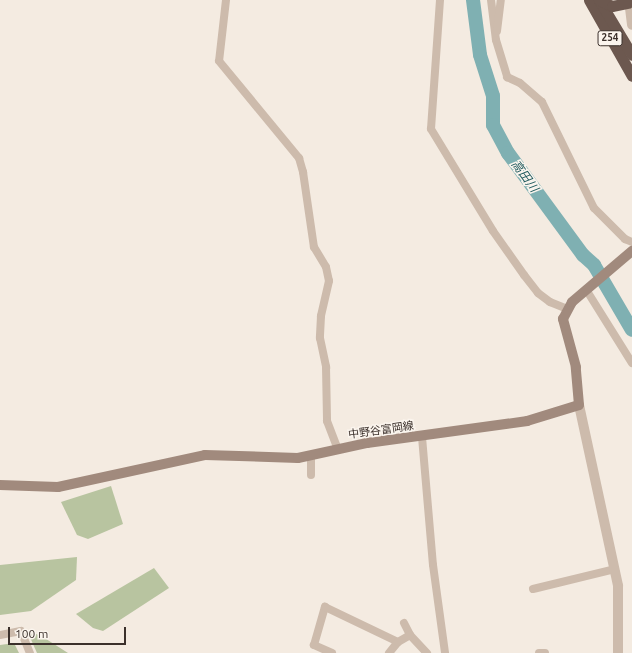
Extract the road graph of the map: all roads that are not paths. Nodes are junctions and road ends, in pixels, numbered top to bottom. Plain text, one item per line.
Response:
1 (226, 0) edge
2 (440, 0) edge
3 (491, 0) edge
4 (501, 0) edge
5 (589, 0) edge
6 (599, 0) edge
7 (628, 1) edge
8 (632, 25) edge
9 (496, 40) junction
10 (632, 54) edge
11 (632, 76) edge
12 (632, 242) edge
13 (632, 251) edge
14 (589, 289) junction
15 (566, 309) junction
16 (632, 363) edge
17 (580, 405) junction
18 (422, 437) junction
19 (338, 448) junction
20 (311, 455) junction
21 (311, 475) dead end
22 (0, 485) edge
23 (615, 569) junction
24 (533, 588) dead end
25 (404, 623) dead end
26 (0, 635) edge
27 (410, 635) junction
28 (398, 642) junction
29 (30, 653) edge
30 (332, 653) edge
31 (389, 653) edge
32 (427, 653) edge
33 (445, 653) edge
34 (538, 653) edge
35 (545, 653) edge
36 (618, 653) edge

1 - 19 street
2 - 15 street
3 - 9 street
4 - 9 street
5 - 11 highway, 254
6 - 7 highway
6 - 10 highway, 254
7 - 8 street
9 - 12 street
13 - 14 main road
14 - 15 main road
14 - 16 street
15 - 17 main road
17 - 18 main road, 中野谷富岡線
17 - 23 street
18 - 19 main road, 中野谷富岡線
18 - 33 street
19 - 20 main road, 中野谷富岡線
20 - 21 street
20 - 22 main road, 中野谷富岡線
23 - 24 street
23 - 36 street
25 - 27 street
26 - 29 street
27 - 28 street
27 - 32 street
28 - 30 street
28 - 31 street
34 - 35 street

